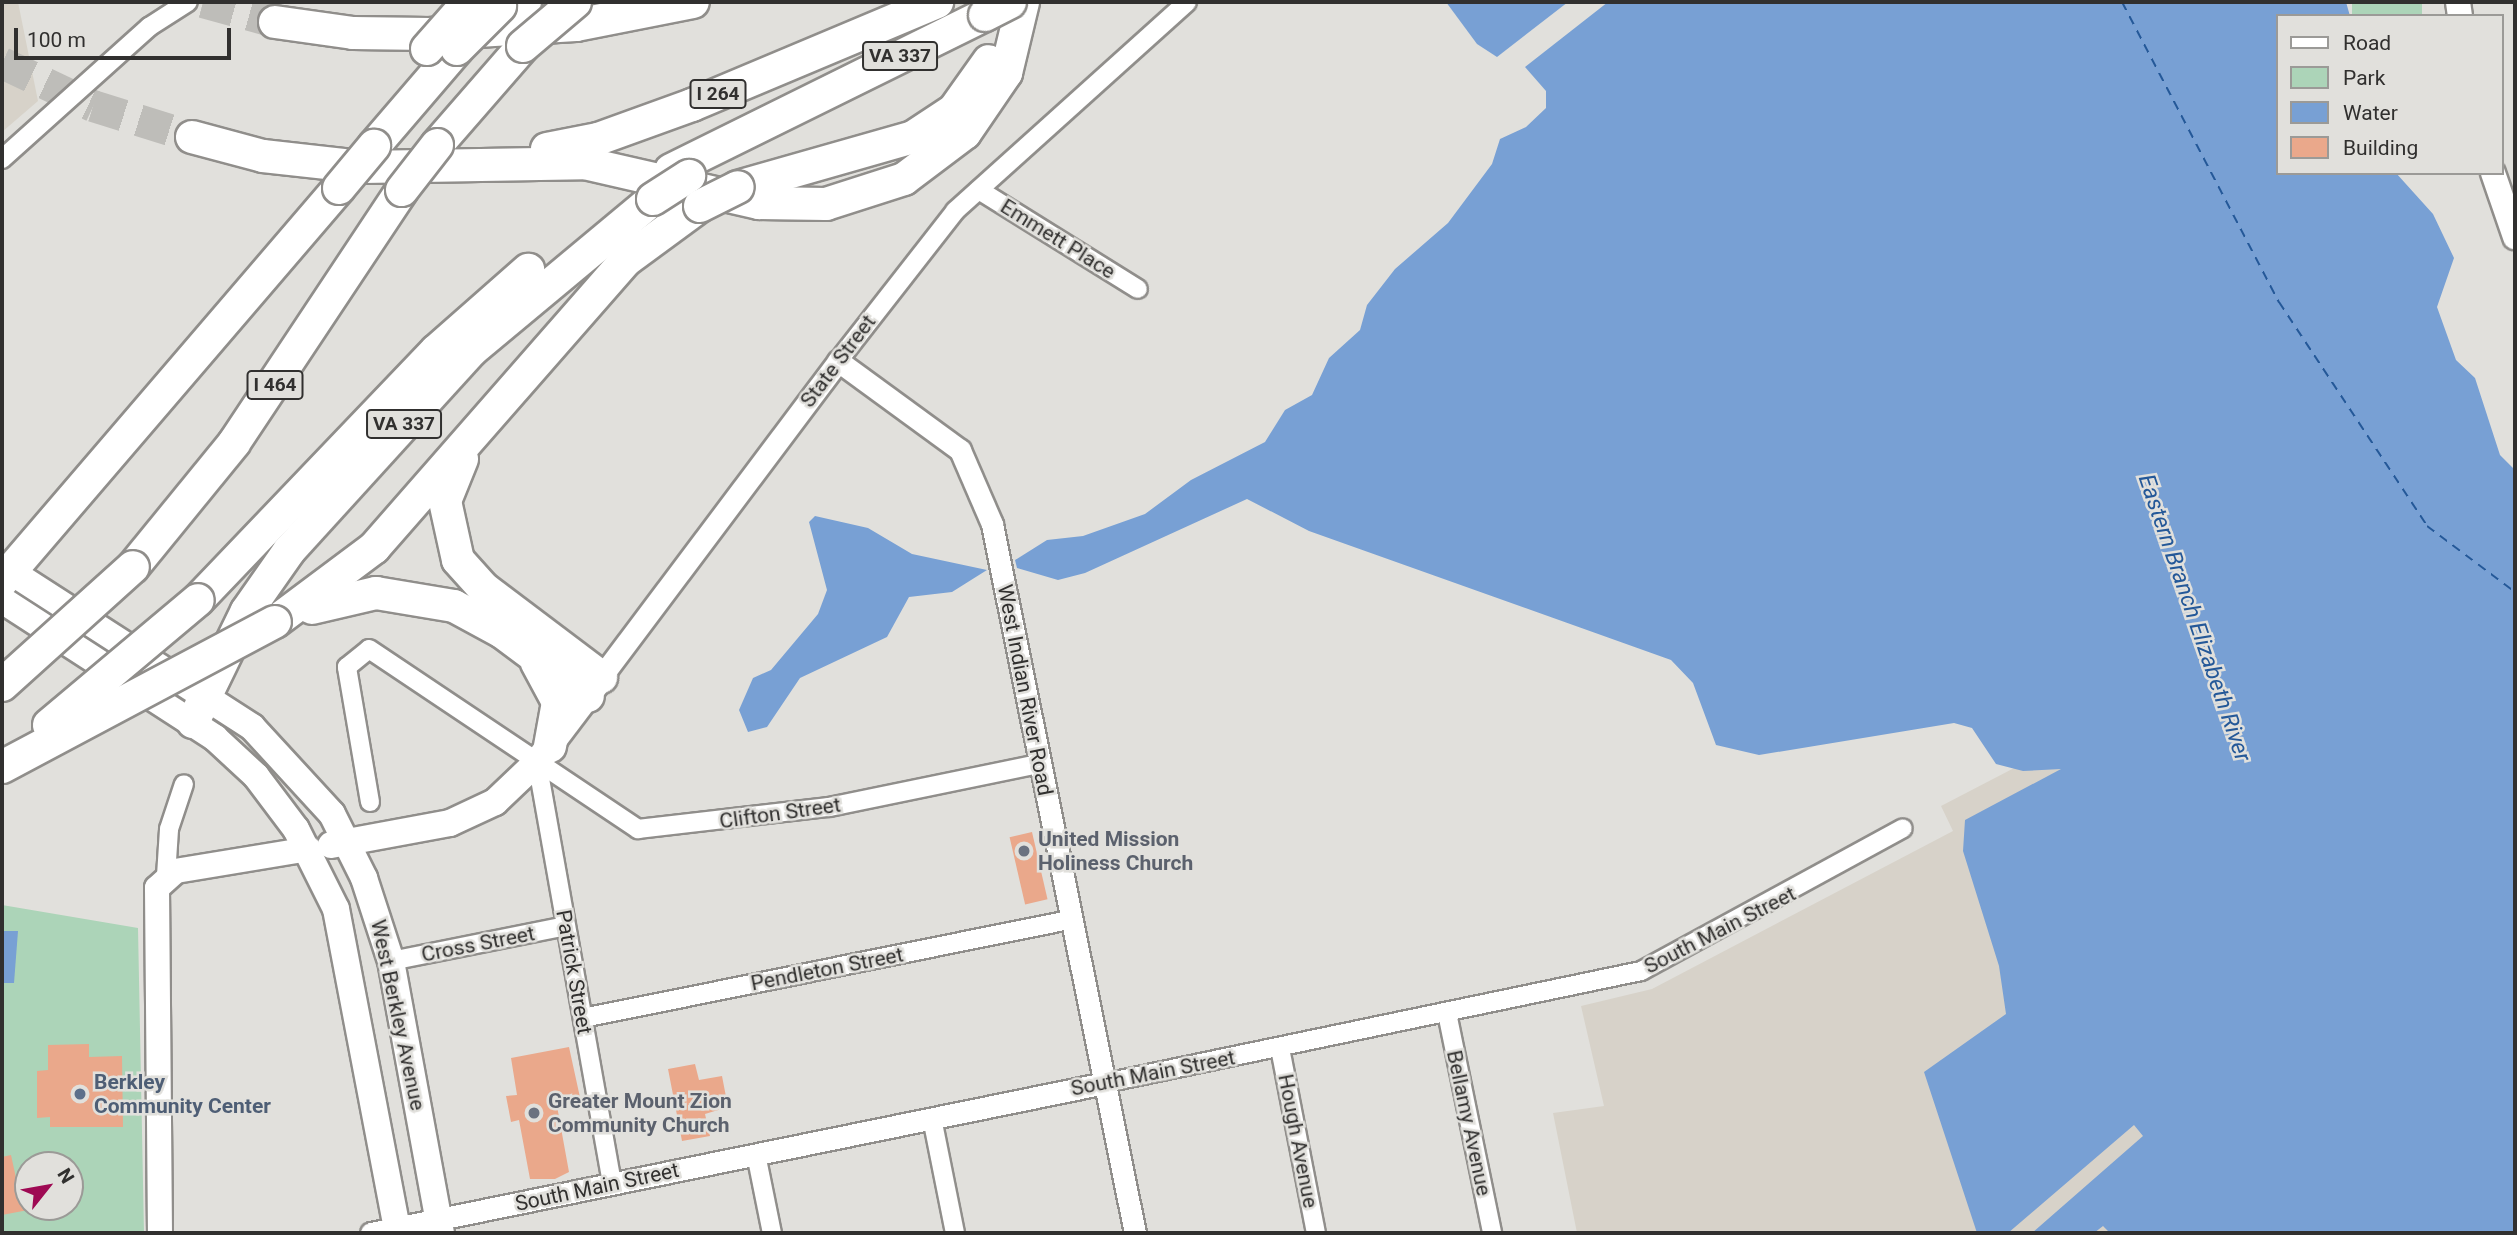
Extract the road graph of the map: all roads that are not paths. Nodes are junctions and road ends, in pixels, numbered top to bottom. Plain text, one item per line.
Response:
1 (188, 2) edge
2 (575, 2) edge
3 (610, 2) edge
4 (693, 2) edge
5 (937, 2) edge
6 (1023, 2) edge
7 (1187, 2) edge
8 (999, 6) edge
9 (275, 22) tunnel mouth
10 (462, 52) edge
11 (192, 137) tunnel mouth
12 (2, 159) edge
13 (491, 162) junction
14 (2494, 175) edge
15 (979, 190) junction
16 (644, 196) junction
17 (2515, 237) edge
18 (1138, 289) dead end
19 (838, 361) junction
20 (476, 430) junction
21 (4, 579) edge
22 (275, 622) junction
23 (527, 651) junction
24 (2, 685) edge
25 (594, 686) junction
26 (210, 695) junction
27 (193, 722) junction
28 (544, 754) junction
29 (2, 757) edge
30 (1039, 764) junction
31 (2, 767) edge
32 (184, 784) dead end
33 (370, 802) dead end
34 (1903, 828) dead end
35 (348, 842) junction
36 (309, 849) junction
37 (166, 876) junction
38 (1071, 920) junction
39 (566, 926) junction
40 (391, 961) junction
41 (1447, 1013) junction
42 (583, 1018) junction
43 (1280, 1048) junction
44 (1105, 1083) junction
45 (932, 1118) junction
46 (756, 1154) junction
47 (612, 1183) junction
48 (440, 1227) edge
49 (397, 1231) edge
50 (160, 1233) edge
51 (371, 1233) edge
52 (772, 1233) edge
53 (955, 1233) edge
54 (1135, 1233) edge
55 (1316, 1233) edge
56 (1492, 1233) edge

1 - 12 street
2 - 10 highway, bridge
3 - 10 highway
4 - 10 highway
5 - 13 highway, I 264
6 - 13 highway
7 - 15 street, State Street
8 - 16 highway, VA 337, bridge
8 - 20 highway, bridge
9 - 10 highway
10 - 21 highway
10 - 24 highway, I 464, bridge
11 - 13 highway, I 264
14 - 17 main road
15 - 18 street, Emmett Place
15 - 19 street, State Street
16 - 26 highway, VA 337
16 - 29 highway, bridge
19 - 25 street, State Street
19 - 30 street, West Indian River Road
20 - 22 highway
20 - 25 highway
21 - 26 main road, West Berkley Avenue
21 - 27 main road, West Berkley Avenue
22 - 23 highway
22 - 31 highway, bridge
23 - 25 highway
23 - 28 highway
25 - 28 main road, State Street
26 - 27 highway
26 - 35 main road, West Berkley Avenue
27 - 36 main road, West Berkley Avenue
28 - 30 street, Clifton Street
28 - 33 street, Clifton Street
28 - 35 main road
28 - 39 street, Patrick Street
30 - 38 street, West Indian River Road
32 - 37 street
34 - 41 street, South Main Street
35 - 36 main road
35 - 40 main road, West Berkley Avenue
36 - 37 main road
36 - 49 main road, West Berkley Avenue
37 - 50 main road
38 - 42 street, Pendleton Street
38 - 44 street, West Indian River Road
39 - 40 street, Cross Street
39 - 42 street, Patrick Street
40 - 48 main road, West Berkley Avenue
41 - 43 street, South Main Street
41 - 56 street, Bellamy Avenue
42 - 47 street, Patrick Street
43 - 44 street, South Main Street
43 - 55 street, Hough Avenue
44 - 45 street, South Main Street
44 - 54 street, West Indian River Road
45 - 46 street, South Main Street
45 - 53 street
46 - 47 street, South Main Street
46 - 52 street
47 - 48 street, South Main Street
48 - 49 street, South Main Street
49 - 51 street, South Main Street

